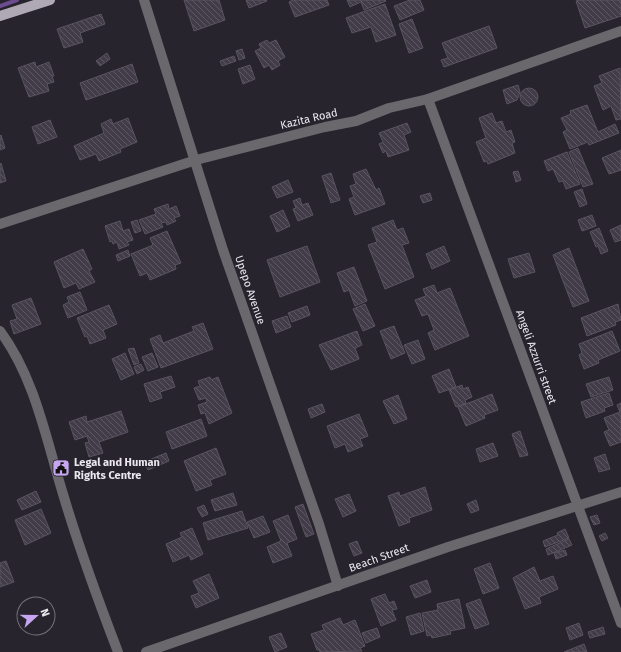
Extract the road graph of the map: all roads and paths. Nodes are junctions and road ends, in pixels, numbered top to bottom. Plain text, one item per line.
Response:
1 (50, 0) edge
2 (144, 0) edge
3 (27, 3) edge
4 (0, 16) edge
5 (621, 32) edge
6 (428, 99) junction
7 (196, 160) junction
8 (0, 224) edge
9 (0, 331) edge
10 (621, 492) edge
11 (578, 507) junction
12 (338, 586) junction
13 (621, 623) edge
14 (118, 652) edge
15 (146, 652) edge

1 - 3 main road
2 - 7 street, Upepo Avenue
3 - 4 main road
5 - 6 street, Kazita Road
6 - 7 street, Kazita Road
6 - 11 street, Angeli Azzurri street
7 - 8 street, Kazita Road
7 - 12 street, Upepo Avenue
9 - 14 street
10 - 11 street, Beach Street
11 - 12 street, Beach Street
11 - 13 street, Angeli Azzurri street
12 - 15 street, Beach Street

